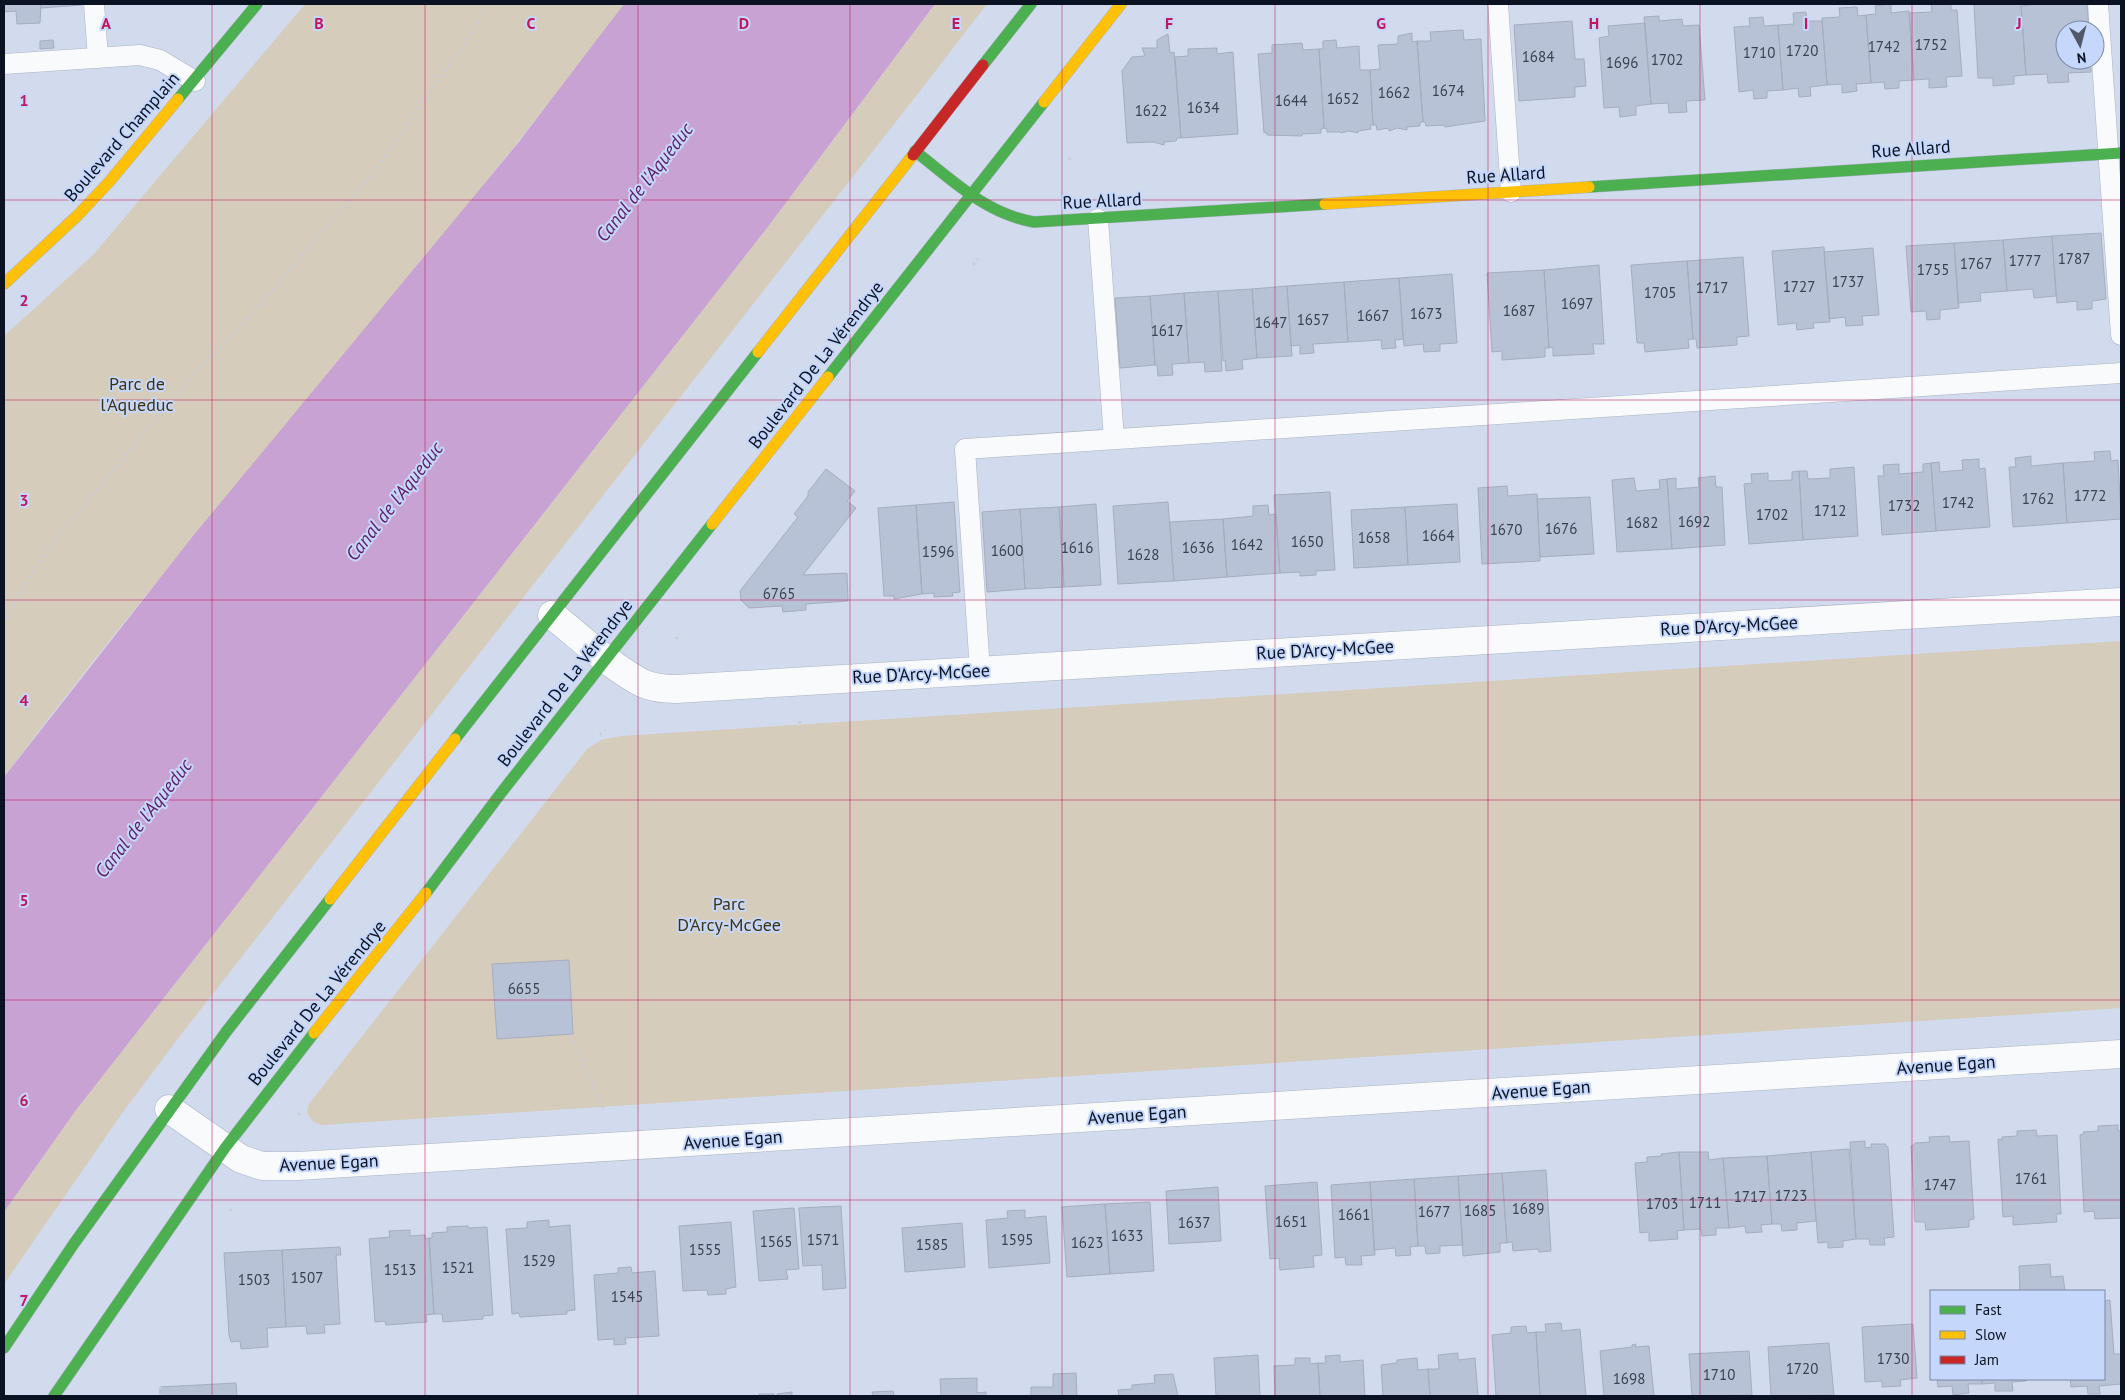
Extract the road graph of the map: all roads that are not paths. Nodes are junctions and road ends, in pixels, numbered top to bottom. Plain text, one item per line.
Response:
1 (94, 4) edge
2 (257, 4) edge
3 (1031, 4) edge
4 (1121, 4) edge
5 (1498, 4) edge
6 (2098, 4) edge
7 (98, 58) junction
8 (4, 64) edge
9 (195, 81) junction
10 (916, 151) junction
11 (2114, 153) edge
12 (1510, 192) junction
13 (972, 194) junction
14 (1098, 219) junction
15 (4, 284) edge
16 (2121, 334) edge
17 (2121, 372) edge
18 (1114, 439) junction
19 (2121, 602) edge
20 (552, 615) junction
21 (608, 659) junction
22 (980, 671) junction
23 (2121, 1054) edge
24 (169, 1109) junction
25 (225, 1148) junction
26 (4, 1348) edge
27 (62, 1393) edge

1 - 7 lane
2 - 9 main road, Boulevard Champlain
3 - 10 main road
4 - 13 main road, Boulevard De La Vérendrye
5 - 12 lane
6 - 11 lane
7 - 8 lane
7 - 9 lane
9 - 15 main road, Boulevard Champlain
10 - 13 main road, Rue Allard
10 - 20 main road
11 - 12 main road, Rue Allard
11 - 16 lane
12 - 14 main road, Rue Allard
13 - 14 main road, Rue Allard
13 - 21 main road, Boulevard De La Vérendrye
14 - 18 lane
17 - 18 lane
18 - 22 lane
19 - 22 street, Rue D'Arcy-McGee
20 - 21 street, Rue D'Arcy-McGee
20 - 24 main road
21 - 22 street, Rue D'Arcy-McGee
21 - 25 main road, Boulevard De La Vérendrye
23 - 25 street, Avenue Egan
24 - 25 street, Avenue Egan
24 - 26 main road
25 - 27 main road, Boulevard De La Vérendrye

